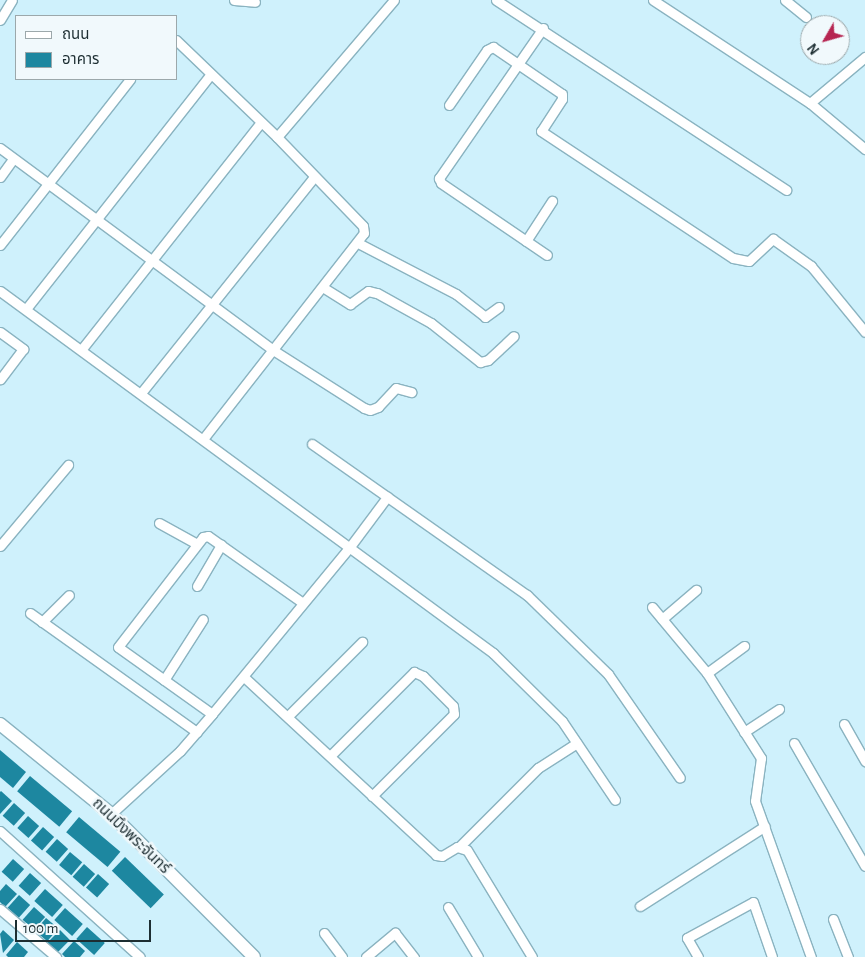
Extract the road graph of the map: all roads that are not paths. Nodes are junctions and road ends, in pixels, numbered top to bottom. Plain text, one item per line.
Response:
1 (12, 0) edge
2 (234, 0) edge
3 (394, 0) edge
4 (496, 0) edge
5 (653, 0) edge
6 (785, 0) edge
7 (255, 2) dead end
8 (804, 15) edge
9 (1, 16) edge
10 (543, 28) junction
11 (178, 42) edge
12 (865, 57) edge
13 (520, 64) junction
14 (210, 75) junction
15 (129, 80) edge
16 (810, 103) junction
17 (449, 105) dead end
18 (262, 122) junction
19 (277, 137) junction
20 (0, 148) edge
21 (865, 150) edge
22 (13, 159) junction
23 (0, 177) edge
24 (313, 178) junction
25 (47, 182) junction
26 (786, 190) dead end
27 (552, 201) dead end
28 (96, 220) junction
29 (526, 241) junction
30 (358, 243) junction
31 (0, 244) edge
32 (547, 255) dead end
33 (151, 261) junction
34 (324, 288) junction
35 (0, 291) edge
36 (212, 304) junction
37 (499, 307) dead end
38 (26, 309) junction
39 (0, 332) edge
40 (865, 332) edge
41 (514, 336) dead end
42 (81, 350) junction
43 (273, 350) junction
44 (0, 379) edge
45 (411, 392) dead end
46 (141, 393) junction
47 (203, 439) junction
48 (312, 444) dead end
49 (68, 465) dead end
50 (387, 497) junction
51 (159, 523) dead end
52 (197, 544) junction
53 (0, 546) edge
54 (221, 546) junction
55 (349, 548) junction
56 (197, 586) dead end
57 (696, 590) dead end
58 (69, 595) dead end
59 (303, 603) junction
60 (652, 607) dead end
61 (30, 613) dead end
62 (203, 619) dead end
63 (662, 620) junction
64 (42, 622) junction
65 (362, 642) dead end
66 (744, 646) dead end
67 (707, 673) junction
68 (244, 677) junction
69 (164, 680) junction
70 (779, 709) dead end
71 (212, 714) junction
72 (288, 716) junction
73 (0, 724) edge
74 (844, 724) dead end
75 (197, 732) junction
76 (744, 732) junction
77 (577, 743) junction
78 (794, 743) dead end
79 (330, 756) junction
80 (865, 761) edge
81 (680, 778) dead end
82 (372, 796) junction
83 (615, 800) dead end
84 (111, 814) junction
85 (765, 826) junction
86 (0, 831) edge
87 (460, 847) junction
88 (865, 866) edge
89 (640, 906) dead end
90 (448, 907) dead end
91 (0, 909) edge
92 (833, 920) dead end
93 (324, 933) dead end
94 (56, 957) edge
95 (140, 957) edge
96 (254, 957) edge
97 (342, 957) edge
98 (366, 957) edge
99 (414, 957) edge
100 (478, 957) edge
101 (532, 957) edge
102 (698, 957) edge
103 (772, 957) edge
104 (811, 957) edge
105 (848, 957) edge

1 - 9 street
2 - 7 street
3 - 19 street
4 - 10 street
5 - 16 street
6 - 8 street
10 - 13 street
10 - 26 street
11 - 14 street
12 - 16 street
13 - 17 street
13 - 29 street
13 - 40 street
14 - 18 street
14 - 28 street
15 - 25 street
16 - 21 street
18 - 19 street
18 - 33 street
19 - 24 street
20 - 22 street
22 - 23 street
22 - 25 street
24 - 30 street
24 - 36 street
25 - 28 street
25 - 31 street
27 - 29 street
28 - 33 street
28 - 38 street
29 - 32 street
30 - 34 street
30 - 37 street
33 - 36 street
33 - 42 street
34 - 41 street
34 - 43 street
35 - 38 street
36 - 43 street
36 - 46 street
38 - 42 street
39 - 44 street
42 - 46 street
43 - 45 street
43 - 47 street
46 - 47 street
47 - 55 street
48 - 50 street
49 - 53 street
50 - 55 street
50 - 81 street
51 - 52 street
52 - 54 street
52 - 69 street
54 - 56 street
54 - 59 street
55 - 59 street
55 - 77 street
57 - 63 street
58 - 64 street
59 - 68 street
60 - 63 street
61 - 64 street
62 - 69 street
63 - 67 street
64 - 75 street
65 - 72 street
66 - 67 street
67 - 76 street
68 - 71 street
68 - 72 street
69 - 71 street
70 - 76 street
71 - 75 street
72 - 79 street
73 - 84 street, ถนนบึงพระจันทร์
74 - 80 street
75 - 84 street
76 - 85 street
77 - 83 street
77 - 87 street
78 - 88 street
79 - 82 street
79 - 82 street
82 - 87 street
84 - 96 street, ถนนบึงพระจันทร์
85 - 89 street
85 - 104 street
86 - 95 street
87 - 101 street
90 - 100 street
91 - 94 street
92 - 105 street
93 - 97 street
98 - 99 street
102 - 103 street

